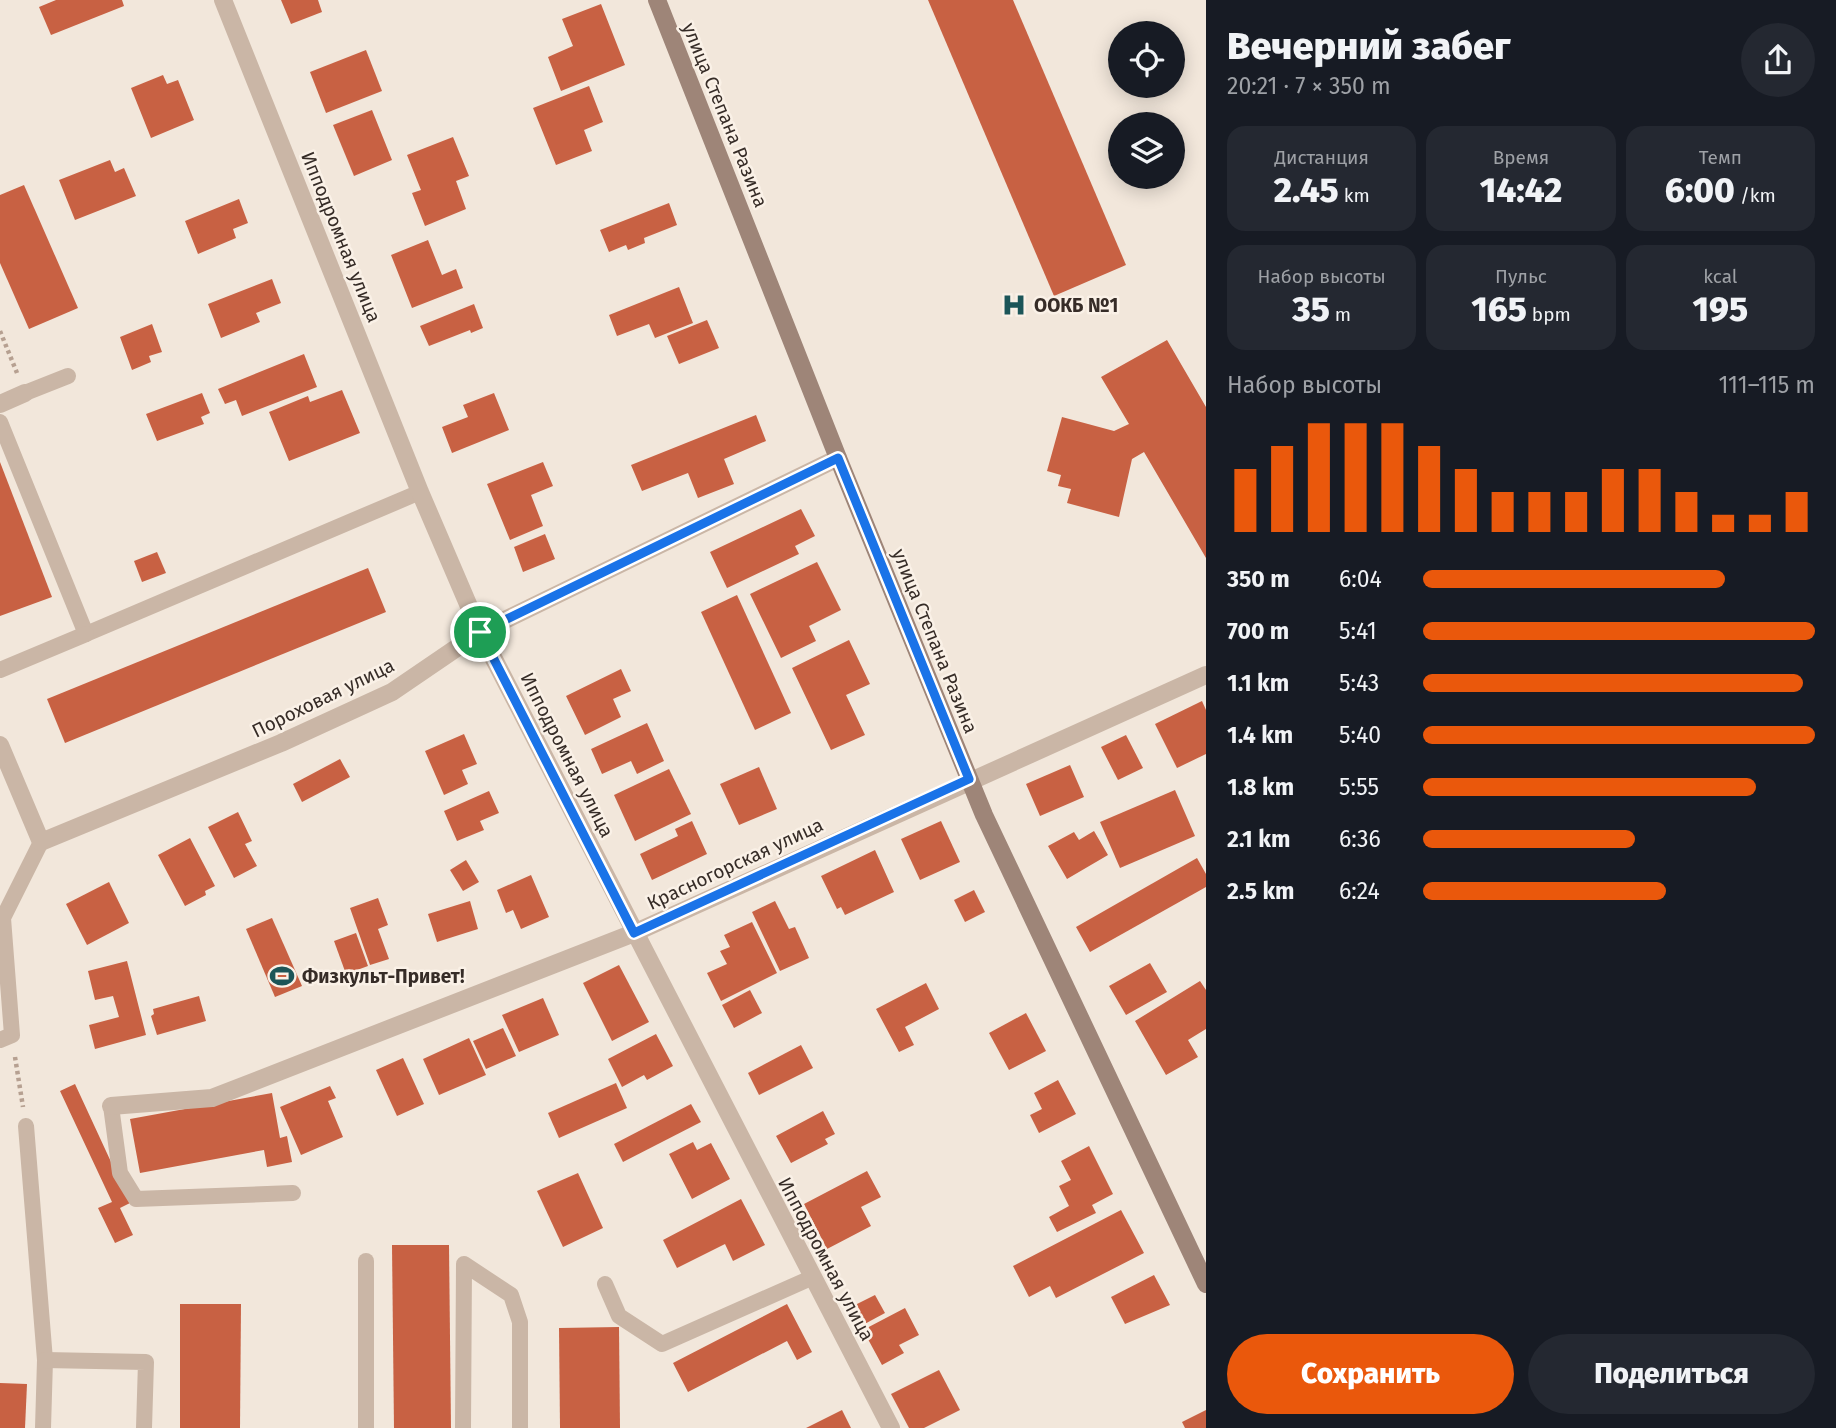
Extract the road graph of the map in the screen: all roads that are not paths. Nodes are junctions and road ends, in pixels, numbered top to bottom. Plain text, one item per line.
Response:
1 (223, 0) edge
2 (657, 0) edge
3 (68, 376) dead end
4 (25, 393) joint
5 (0, 404) edge
6 (0, 422) edge
7 (838, 458) junction
8 (420, 492) junction
9 (480, 632) junction
10 (86, 634) junction
11 (0, 670) edge
12 (1206, 675) edge
13 (0, 745) edge
14 (969, 779) junction
15 (41, 842) junction
16 (634, 933) junction
17 (6, 1038) edge
18 (111, 1106) joint
19 (26, 1126) road end
20 (293, 1193) dead end
21 (366, 1261) dead end
22 (811, 1278) junction
23 (605, 1283) dead end
24 (1206, 1284) edge
25 (44, 1360) junction
26 (43, 1428) edge
27 (144, 1428) edge
28 (366, 1428) edge
29 (463, 1428) edge
30 (520, 1428) edge
31 (891, 1428) edge

1 - 8 street, Ипподромная улица
2 - 7 main road, улица Степана Разина
3 - 4 lane
4 - 5 street
6 - 10 lane
7 - 9 street, Пороховая улица
7 - 14 main road, улица Степана Разина
8 - 9 street, Ипподромная улица
8 - 10 lane
9 - 15 street, Пороховая улица
9 - 16 street, Ипподромная улица
10 - 11 lane
12 - 14 street, Красногорская улица
13 - 15 street
14 - 16 street, Красногорская улица
14 - 24 main road, улица Степана Разина
15 - 17 lane
16 - 18 street, Красногорская улица
16 - 22 street, Ипподромная улица
18 - 20 lane
19 - 25 lane
21 - 28 lane
22 - 23 lane
22 - 31 street, Ипподромная улица
25 - 26 lane
25 - 27 lane
29 - 30 lane

